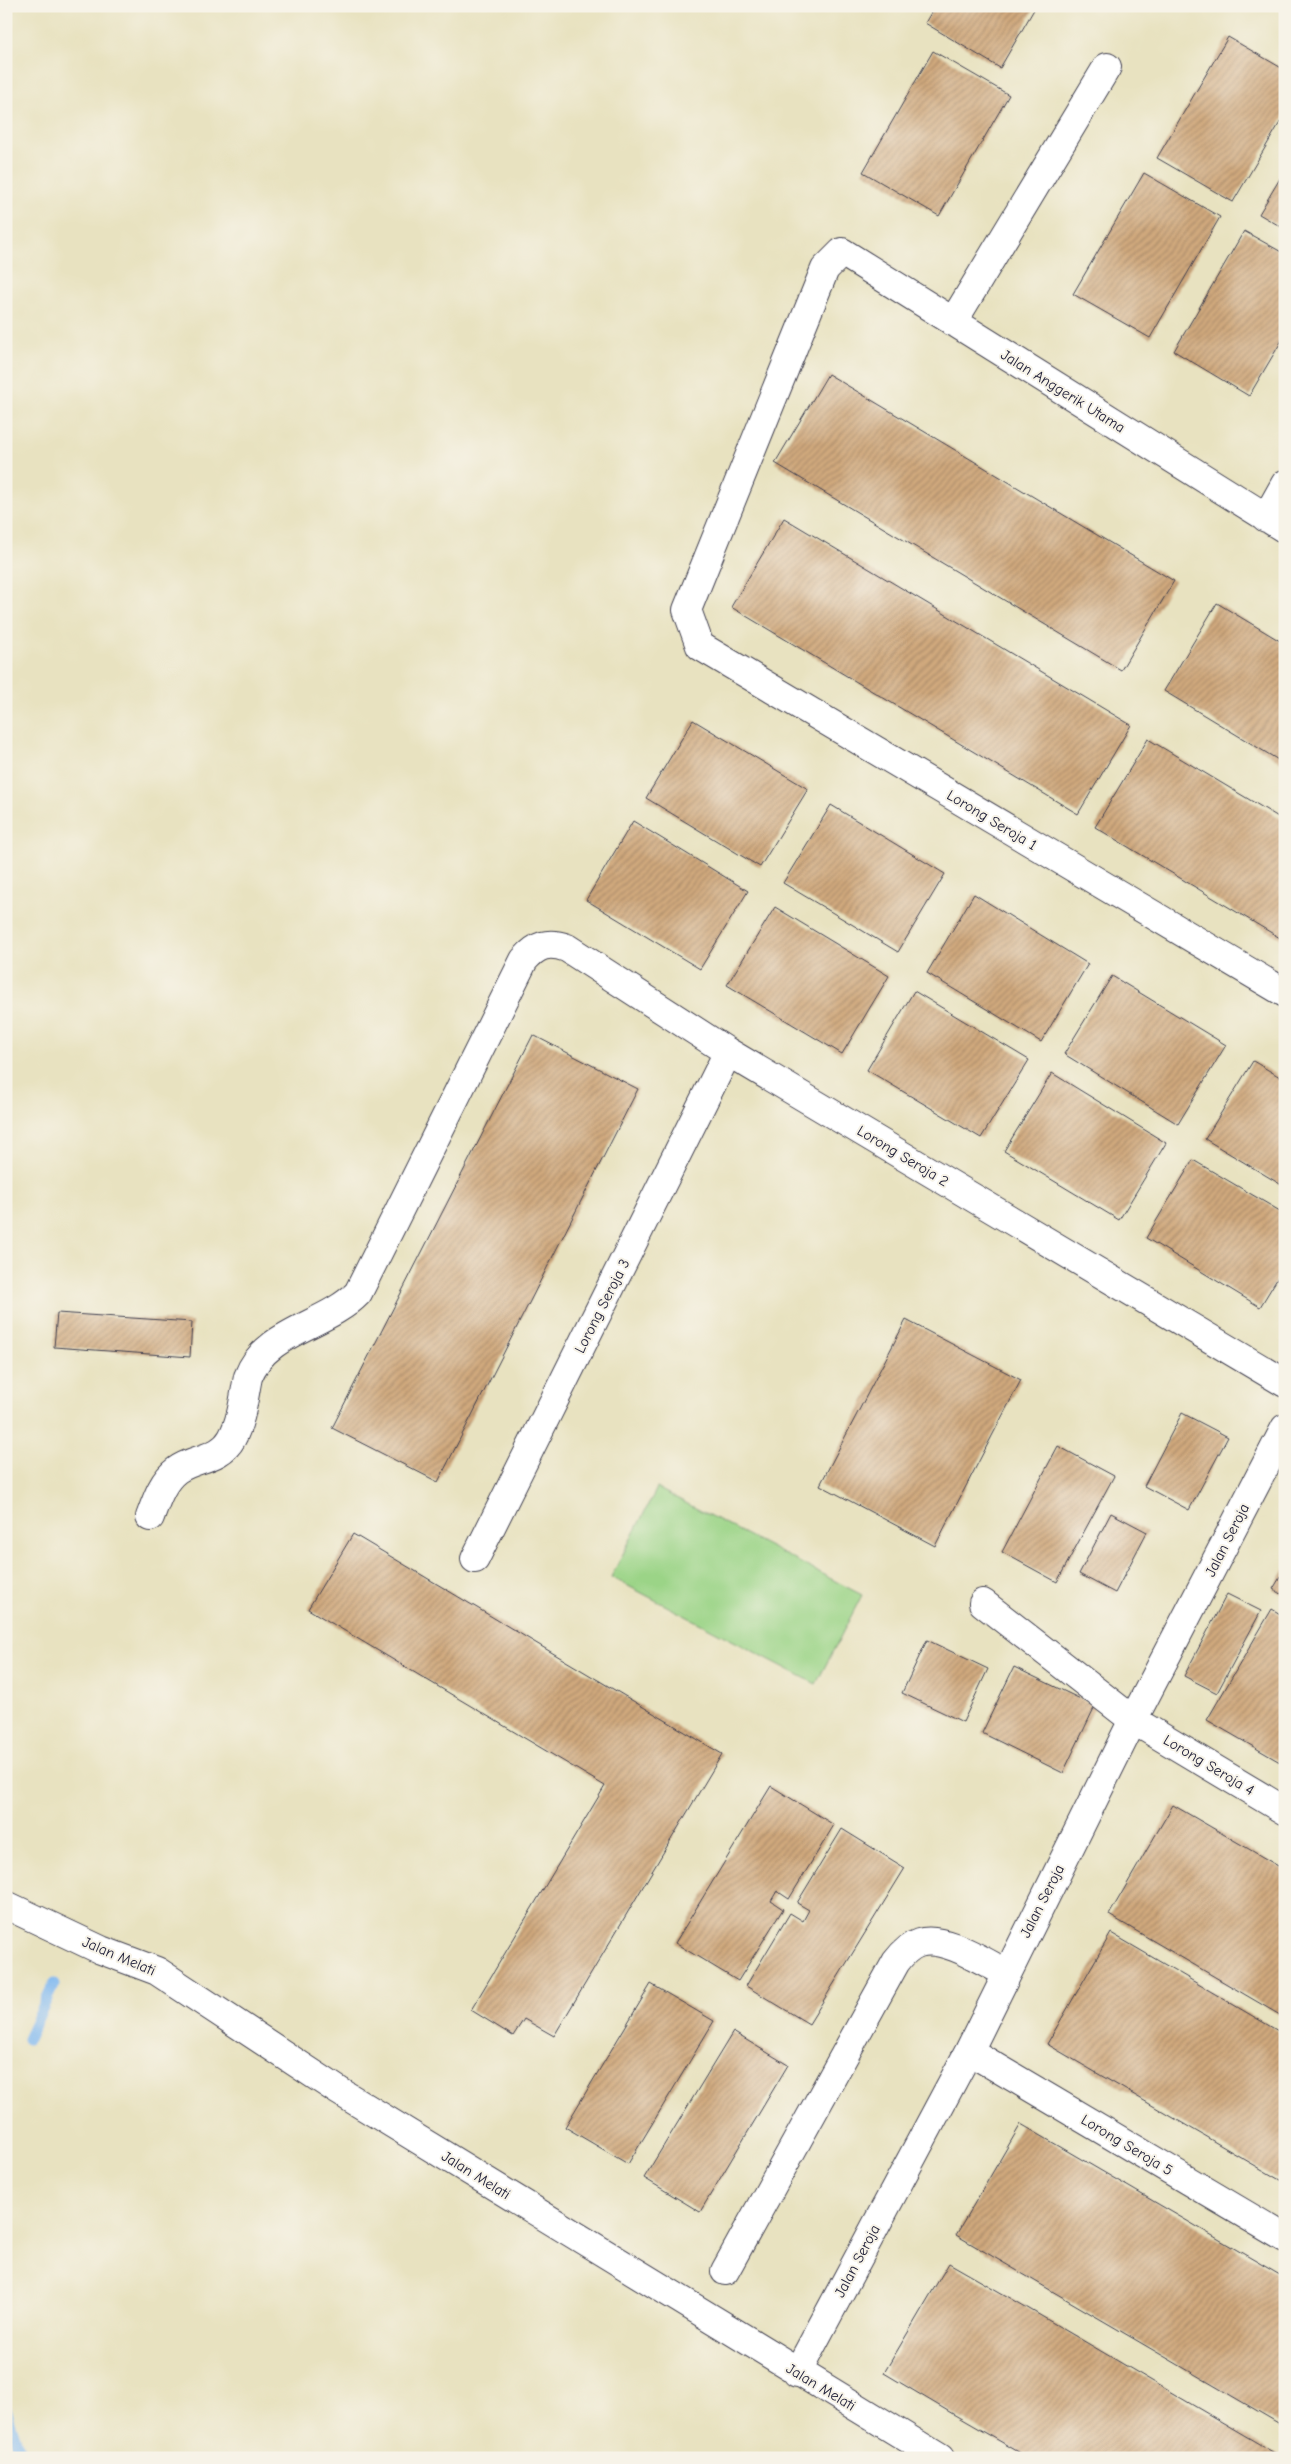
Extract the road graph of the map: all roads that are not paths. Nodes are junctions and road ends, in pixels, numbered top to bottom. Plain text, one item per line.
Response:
1 (1106, 67) dead end
2 (953, 322) junction
3 (1285, 484) edge
4 (1275, 524) edge
5 (700, 646) joint
6 (1285, 993) edge
7 (728, 1052) junction
8 (1285, 1382) edge
9 (1285, 1428) edge
10 (150, 1517) dead end
11 (475, 1559) dead end
12 (983, 1603) dead end
13 (1134, 1720) junction
14 (1285, 1811) edge
15 (6, 1905) edge
16 (1006, 1973) junction
17 (969, 2051) junction
18 (1285, 2238) edge
19 (724, 2271) dead end
20 (797, 2373) junction
21 (940, 2458) edge

1 - 2 street
2 - 4 street, Jalan Anggerik Utama
2 - 5 street, Jalan Anggerik Utama
3 - 4 street
5 - 6 street, Lorong Seroja 1
7 - 8 street, Lorong Seroja 2
7 - 10 street, Lorong Seroja 2
7 - 11 street, Lorong Seroja 3
9 - 13 street, Jalan Seroja
12 - 13 street, Lorong Seroja 4
13 - 14 street, Lorong Seroja 4
13 - 16 street, Jalan Seroja
15 - 20 street, Jalan Melati
16 - 17 street, Jalan Seroja
16 - 19 street
17 - 18 street, Lorong Seroja 5
17 - 20 street, Jalan Seroja
20 - 21 street, Jalan Melati

